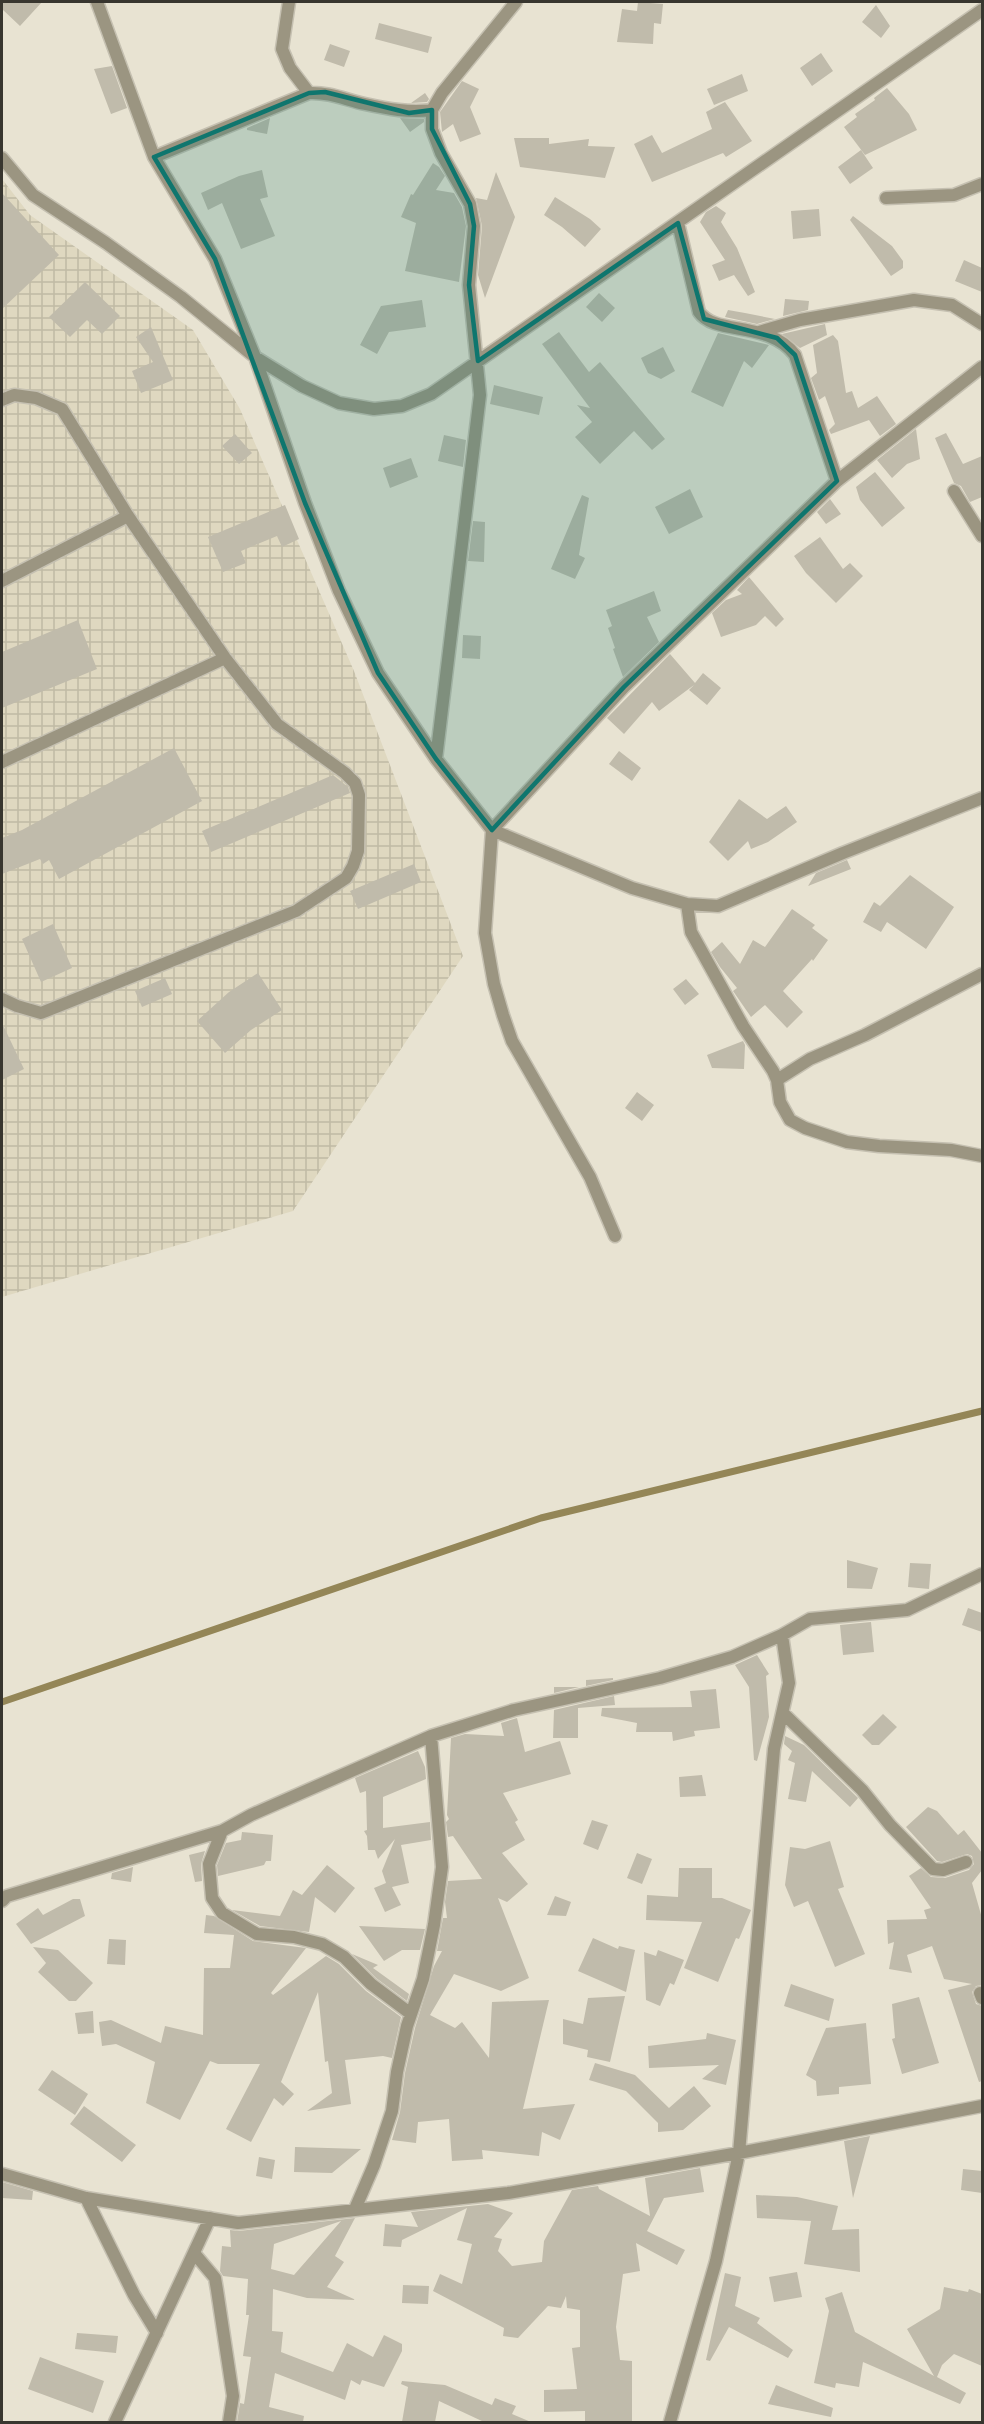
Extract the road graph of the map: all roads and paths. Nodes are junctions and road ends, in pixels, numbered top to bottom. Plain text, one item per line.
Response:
1 (97, 2) edge
2 (289, 2) edge
3 (516, 2) edge
4 (982, 10) edge
5 (309, 93) junction
6 (432, 110) junction
7 (154, 157) junction
8 (2, 158) edge
9 (982, 184) edge
10 (886, 198) dead end
11 (678, 223) junction
12 (982, 324) edge
13 (759, 333) junction
14 (255, 357) junction
15 (478, 361) junction
16 (982, 367) edge
17 (2, 400) edge
18 (837, 481) junction
19 (954, 491) dead end
20 (128, 516) junction
21 (982, 536) edge
22 (2, 581) edge
23 (225, 658) junction
24 (436, 759) junction
25 (2, 762) edge
26 (982, 798) edge
27 (492, 830) junction
28 (687, 904) junction
29 (982, 974) edge
30 (2, 999) edge
31 (777, 1080) junction
32 (982, 1156) edge
33 (615, 1236) dead end
34 (982, 1574) edge
35 (782, 1635) junction
36 (783, 1713) junction
37 (431, 1736) junction
38 (222, 1831) junction
39 (966, 1862) dead end
40 (2, 1901) edge
41 (411, 2014) junction
42 (982, 2106) edge
43 (739, 2153) junction
44 (2, 2174) edge
45 (86, 2198) junction
46 (355, 2209) junction
47 (210, 2218) junction
48 (194, 2253) junction
49 (157, 2333) junction
50 (115, 2422) edge
51 (229, 2422) edge
52 (670, 2422) edge

1 - 7 street
2 - 5 street
3 - 6 street
4 - 11 street
5 - 6 street
5 - 7 street
6 - 15 street
7 - 14 street
8 - 14 street
9 - 10 street
11 - 13 street
11 - 15 street
12 - 13 street
13 - 18 street
14 - 15 street
14 - 24 street
15 - 24 street
16 - 18 street
17 - 20 street
18 - 27 street
19 - 21 street
20 - 22 street
20 - 23 street
23 - 25 street
23 - 30 street
24 - 27 street
26 - 28 street
27 - 28 street
27 - 33 street
28 - 31 street
29 - 31 street
31 - 32 street
34 - 35 street
35 - 36 street
35 - 37 street
36 - 39 street
36 - 43 street
37 - 38 street
37 - 41 street
38 - 40 street
38 - 41 street
41 - 46 street
42 - 43 street
43 - 46 street
43 - 52 street
44 - 45 street
45 - 47 street
45 - 49 street
46 - 47 street
47 - 48 street
48 - 49 street
48 - 51 street
49 - 50 street

